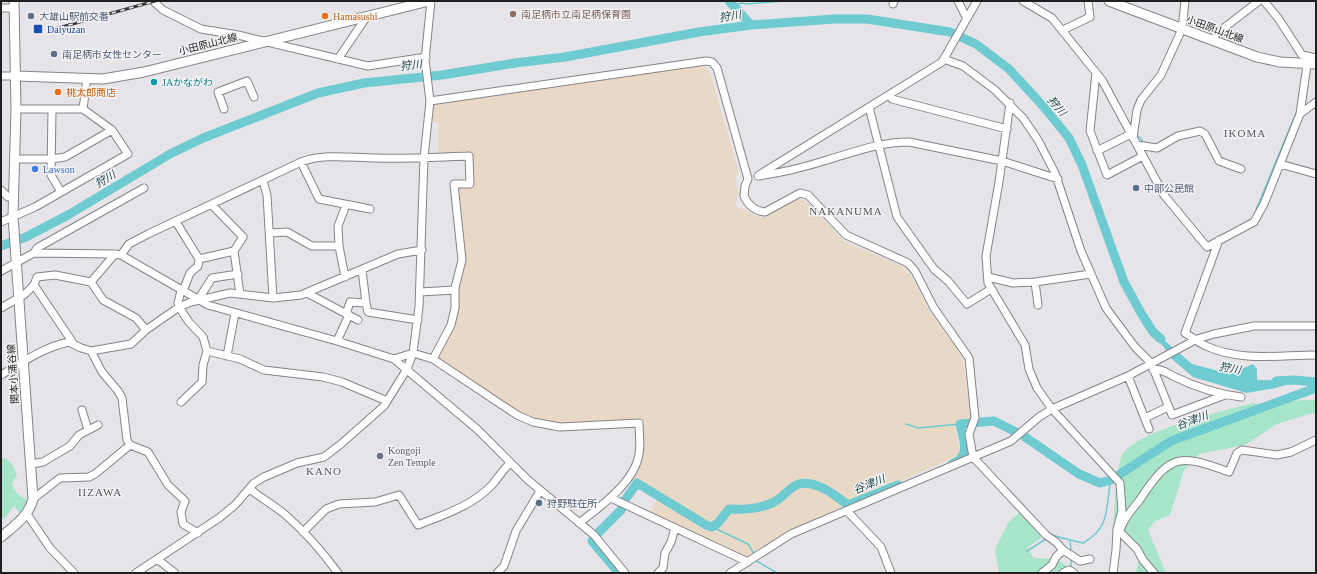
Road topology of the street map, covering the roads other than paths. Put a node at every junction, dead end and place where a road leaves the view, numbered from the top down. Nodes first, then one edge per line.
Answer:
1 (153, 1) edge
2 (430, 1) edge
3 (958, 1) edge
4 (977, 1) edge
5 (1023, 1) edge
6 (1088, 1) edge
7 (1109, 1) edge
8 (1185, 1) edge
9 (1259, 1) edge
10 (1264, 1) edge
11 (14, 5) edge
12 (1, 8) edge
13 (367, 16) junction
14 (966, 17) junction
15 (1182, 29) junction
16 (1063, 30) junction
17 (1216, 34) dead end
18 (264, 41) junction
19 (426, 58) junction
20 (1316, 58) edge
21 (338, 59) junction
22 (944, 59) junction
23 (1312, 64) edge
24 (1096, 73) junction
25 (1, 76) edge
26 (16, 76) junction
27 (87, 78) junction
28 (889, 95) junction
29 (254, 98) dead end
30 (430, 99) junction
31 (1316, 102) edge
32 (1010, 103) junction
33 (869, 107) junction
34 (16, 109) junction
35 (83, 109) junction
36 (224, 109) dead end
37 (52, 110) junction
38 (1300, 114) junction
39 (1006, 129) junction
40 (112, 130) junction
41 (1132, 136) junction
42 (879, 144) junction
43 (1137, 145) junction
44 (1097, 151) junction
45 (1143, 156) junction
46 (424, 158) junction
47 (15, 159) junction
48 (51, 159) junction
49 (1002, 161) junction
50 (301, 162) junction
51 (1280, 164) junction
52 (1241, 170) dead end
53 (1316, 174) edge
54 (758, 176) junction
55 (748, 179) junction
56 (1058, 179) junction
57 (263, 181) junction
58 (144, 188) dead end
59 (1, 190) edge
60 (61, 192) junction
61 (13, 197) junction
62 (212, 205) junction
63 (346, 205) junction
64 (370, 209) dead end
65 (13, 218) junction
66 (1, 222) edge
67 (176, 222) junction
68 (270, 234) junction
69 (1219, 240) junction
70 (338, 246) junction
71 (422, 250) junction
72 (234, 251) junction
73 (34, 253) junction
74 (118, 254) junction
75 (16, 258) junction
76 (199, 259) junction
77 (362, 270) junction
78 (1, 271) edge
79 (238, 274) junction
80 (1091, 274) junction
81 (345, 277) junction
82 (988, 277) junction
83 (91, 282) junction
84 (1035, 282) junction
85 (34, 285) junction
86 (991, 289) junction
87 (455, 290) junction
88 (182, 291) junction
89 (420, 292) junction
90 (307, 293) junction
91 (240, 294) junction
92 (19, 298) junction
93 (273, 298) junction
94 (198, 300) junction
95 (366, 303) junction
96 (1038, 305) dead end
97 (179, 307) junction
98 (1, 308) edge
99 (235, 313) junction
100 (348, 315) junction
101 (358, 320) dead end
102 (418, 320) junction
103 (1316, 326) edge
104 (146, 330) junction
105 (337, 341) junction
106 (1194, 341) junction
107 (73, 343) junction
108 (91, 351) junction
109 (207, 351) junction
110 (413, 353) junction
111 (1316, 355) edge
112 (227, 356) junction
113 (394, 359) junction
114 (433, 359) junction
115 (23, 362) junction
116 (1152, 366) junction
117 (407, 369) junction
118 (1, 375) edge
119 (1128, 376) junction
120 (1225, 395) junction
121 (1241, 397) dead end
122 (388, 401) junction
123 (181, 402) dead end
124 (1168, 407) junction
125 (1052, 409) junction
126 (82, 410) dead end
127 (1145, 418) junction
128 (98, 425) dead end
129 (1149, 429) dead end
130 (88, 430) junction
131 (1316, 440) edge
132 (130, 445) junction
133 (973, 457) junction
134 (510, 463) junction
135 (31, 464) junction
136 (250, 489) junction
137 (540, 490) junction
138 (611, 498) junction
139 (33, 499) junction
140 (847, 511) junction
141 (27, 514) junction
142 (579, 523) junction
143 (675, 528) junction
144 (1118, 531) junction
145 (304, 532) junction
146 (198, 533) junction
147 (1, 537) edge
148 (1063, 550) junction
149 (157, 559) junction
150 (1090, 559) dead end
151 (748, 562) junction
152 (172, 572) edge
153 (737, 572) edge
154 (74, 573) edge
155 (136, 573) edge
156 (338, 573) edge
157 (497, 573) edge
158 (625, 573) edge
159 (658, 573) edge
160 (891, 573) edge
161 (1042, 573) edge
162 (1063, 573) edge
163 (1074, 573) edge
164 (1113, 573) edge
165 (1154, 573) edge

1 - 18 street
2 - 13 main road, 小田原山北線
2 - 19 street
3 - 14 street
4 - 14 street
5 - 16 street
6 - 16 street
7 - 15 main road, 小田原山北線
8 - 15 street
9 - 17 street
10 - 20 street
11 - 12 street
11 - 26 main road
13 - 18 main road, 小田原山北線
13 - 21 street
14 - 22 street
15 - 23 main road, 小田原山北線
15 - 41 street
16 - 24 street
18 - 21 street
18 - 27 main road, 小田原山北線
19 - 21 street
19 - 30 street
22 - 28 street
22 - 32 street
23 - 38 street
24 - 41 street
24 - 44 street
25 - 26 street
26 - 27 main road, 小田原山北線
26 - 34 main road, 関本小涌谷線
27 - 35 street
28 - 33 street
28 - 39 street
29 - 36 street
30 - 46 street
30 - 55 street
31 - 38 street
32 - 39 street
32 - 56 street
33 - 42 street
33 - 54 street
34 - 37 street
34 - 47 main road, 関本小涌谷線
35 - 37 street
35 - 40 street
37 - 48 street
38 - 51 street
39 - 49 street
40 - 48 street
40 - 60 street
41 - 43 street
41 - 44 street
42 - 49 street
42 - 54 street
42 - 86 street
43 - 45 street
43 - 52 street
44 - 45 street
45 - 69 street
46 - 50 street
46 - 71 street
46 - 87 street
47 - 48 street
47 - 61 main road, 関本小涌谷線
48 - 60 street
49 - 56 street
49 - 82 street
50 - 57 street
50 - 63 street
51 - 53 street
51 - 69 street
54 - 55 street
55 - 133 street
56 - 80 street
57 - 62 street
57 - 68 street
58 - 73 street
59 - 61 street
60 - 65 street
61 - 65 main road, 関本小涌谷線
62 - 67 street
62 - 72 street
63 - 64 street
63 - 70 street
65 - 66 street
65 - 75 main road, 関本小涌谷線
67 - 74 street
67 - 76 street
68 - 70 street
68 - 93 street
69 - 106 street
70 - 81 street
71 - 77 street
71 - 89 street
72 - 76 street
72 - 79 street
73 - 74 street
73 - 75 street
74 - 83 street
74 - 88 street
75 - 78 street
75 - 92 main road, 関本小涌谷線
76 - 88 street
77 - 81 street
77 - 95 street
79 - 91 street
79 - 94 street
80 - 84 street
80 - 116 street
81 - 90 street
82 - 84 street
82 - 86 street
83 - 85 street
83 - 104 street
84 - 96 street
85 - 92 street
85 - 107 street
86 - 125 street
87 - 89 street
87 - 114 street
88 - 94 street
88 - 97 street
89 - 102 street
90 - 93 street
90 - 100 street
91 - 93 street
91 - 94 street
92 - 98 street
92 - 115 main road, 関本小涌谷線
94 - 97 street
94 - 99 street
95 - 100 street
95 - 102 street
97 - 104 street
97 - 109 street
99 - 105 street
99 - 112 street
100 - 101 street
100 - 105 street
102 - 110 street
103 - 106 street
104 - 108 street
105 - 113 street
106 - 111 street
106 - 116 street
107 - 108 street
107 - 115 street
108 - 132 street
109 - 112 street
109 - 123 street
110 - 113 street
110 - 114 street
110 - 117 street
112 - 122 street
113 - 117 street
114 - 138 street
115 - 118 street
115 - 135 main road, 関本小涌谷線
116 - 119 street
116 - 120 street
116 - 124 street
117 - 122 street
117 - 134 street
119 - 125 street
119 - 127 street
120 - 121 street
120 - 124 street
122 - 136 street
124 - 127 street
125 - 133 street
125 - 144 street
126 - 130 street
127 - 129 street
128 - 130 street
130 - 135 street
131 - 144 street
132 - 139 street
132 - 146 street
133 - 140 street
133 - 148 street
134 - 137 street
134 - 145 street
135 - 139 main road, 関本小涌谷線
136 - 145 street
136 - 146 street
137 - 142 street
137 - 157 street
138 - 142 street
138 - 143 street
139 - 141 main road, 関本小涌谷線
140 - 151 street
140 - 160 street
141 - 147 main road, 関本小涌谷線
141 - 154 street
142 - 158 street
143 - 151 street
143 - 159 street
144 - 164 street
144 - 165 street
145 - 156 street
146 - 149 street
148 - 150 street
148 - 161 street
149 - 152 street
149 - 155 street
151 - 153 street
162 - 163 street

